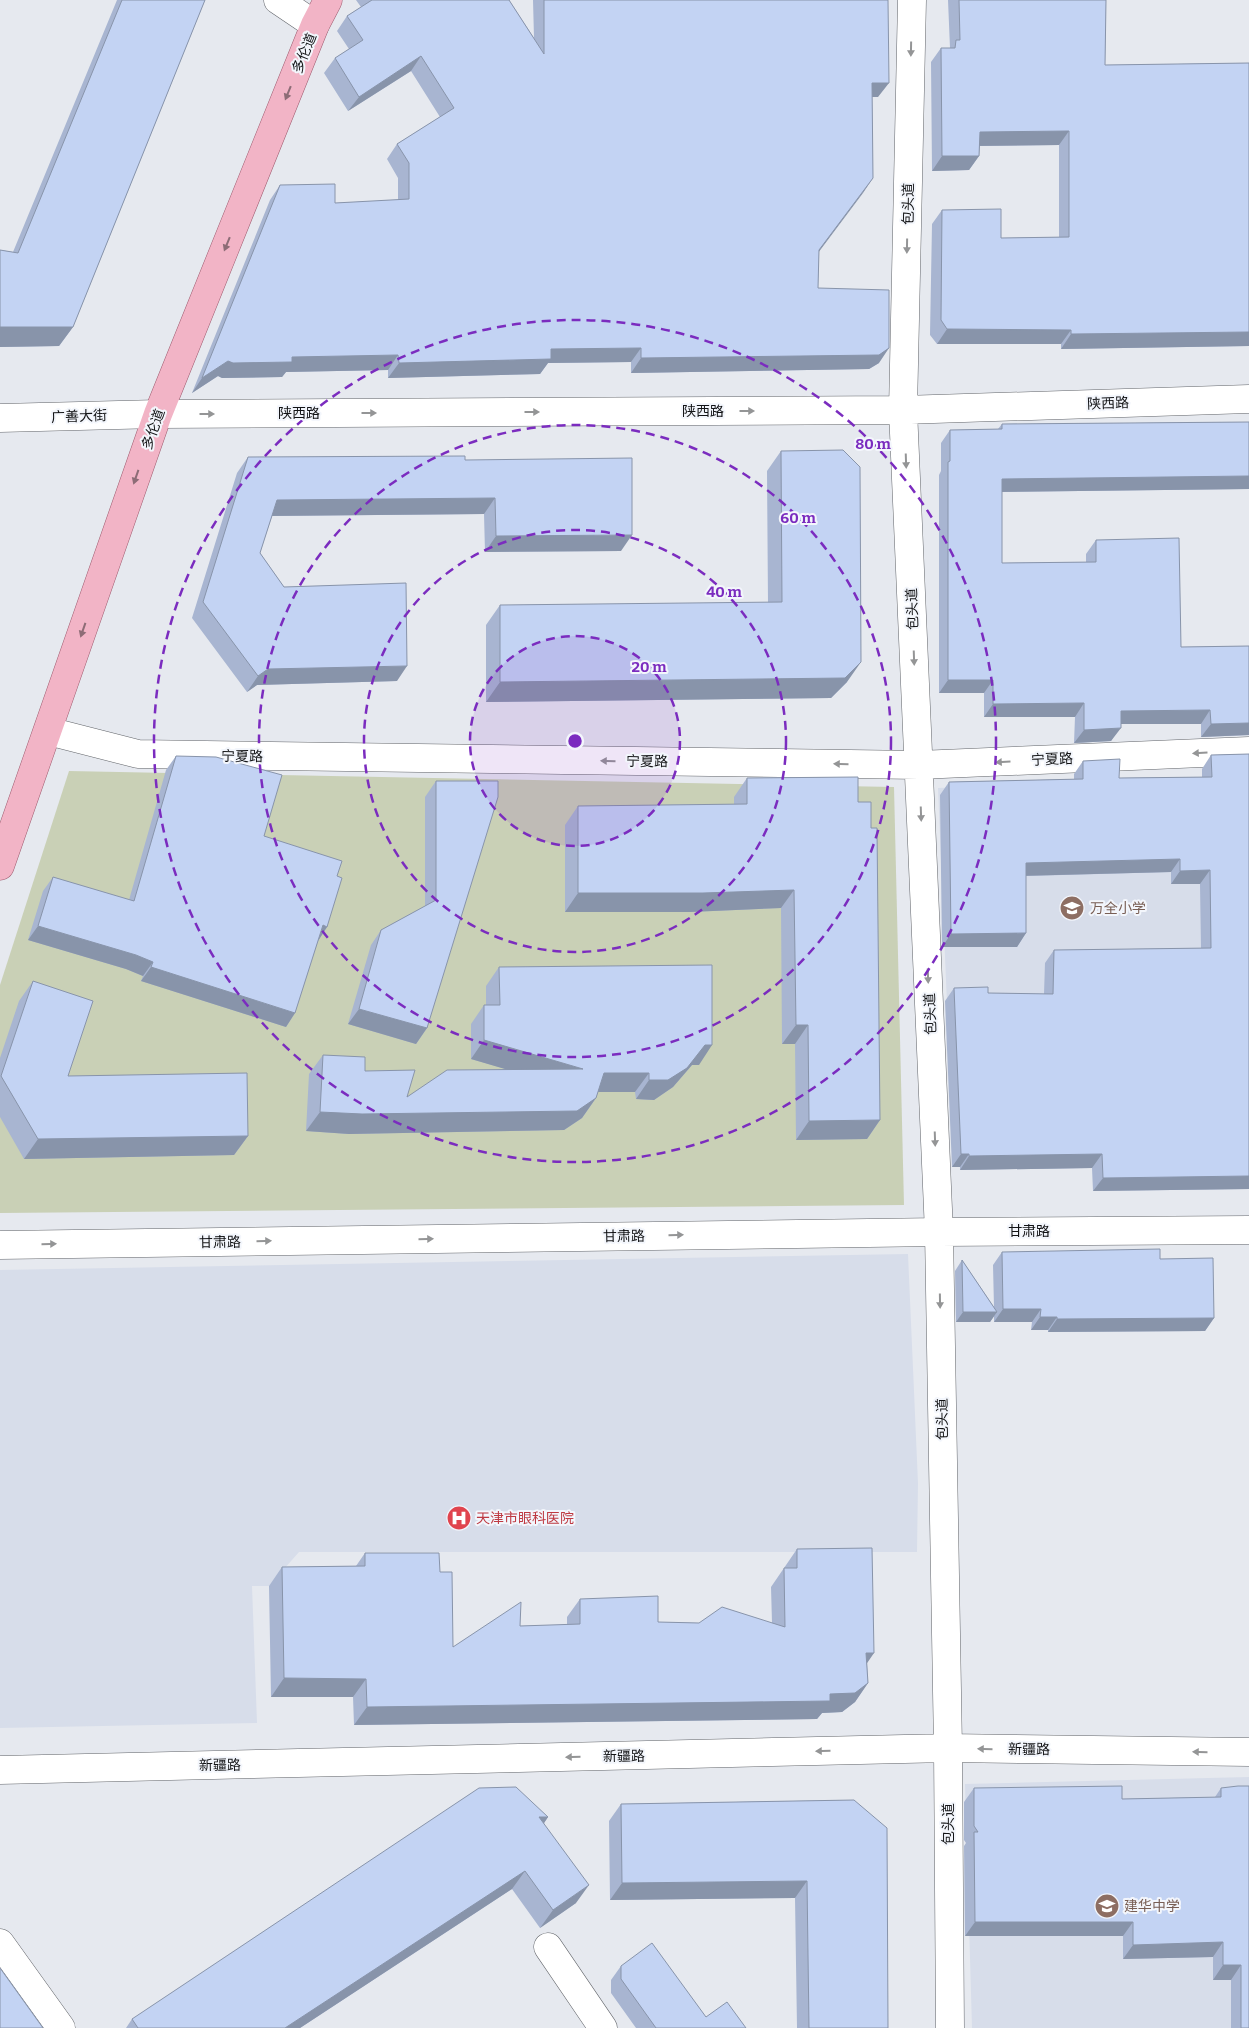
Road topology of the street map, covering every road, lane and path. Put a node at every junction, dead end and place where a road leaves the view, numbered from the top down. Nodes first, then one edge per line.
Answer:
1 (278, 0) edge
2 (328, 0) edge
3 (912, 0) edge
4 (315, 25) junction
5 (1249, 398) edge
6 (904, 410) junction
7 (158, 414) junction
8 (0, 418) edge
9 (48, 731) junction
10 (1249, 751) edge
11 (919, 765) junction
12 (0, 866) edge
13 (1249, 1230) edge
14 (939, 1232) junction
15 (0, 1245) edge
16 (948, 1748) junction
17 (1249, 1752) edge
18 (0, 1770) edge
19 (0, 1943) edge
20 (548, 1947) dead end
21 (61, 2028) edge
22 (603, 2028) edge
23 (950, 2028) edge

1 - 4 street
2 - 4 main road, 多伦道
3 -> 6 street, 包头道
4 -> 7 main road, 多伦道
5 - 6 street, 陕西路
7 -> 6 street, 陕西路
6 -> 11 street, 包头道
7 - 8 street, 广善大街
7 -> 9 main road, 多伦道
11 -> 9 street, 宁夏路
9 - 12 main road, 多伦道
10 -> 11 street, 宁夏路
11 -> 14 street, 包头道
13 - 14 street, 甘肃路
15 -> 14 street, 甘肃路
14 -> 16 street, 包头道
17 -> 16 street, 新疆路
16 -> 18 street, 新疆路
16 - 23 street, 包头道
19 - 21 street
20 - 22 street

